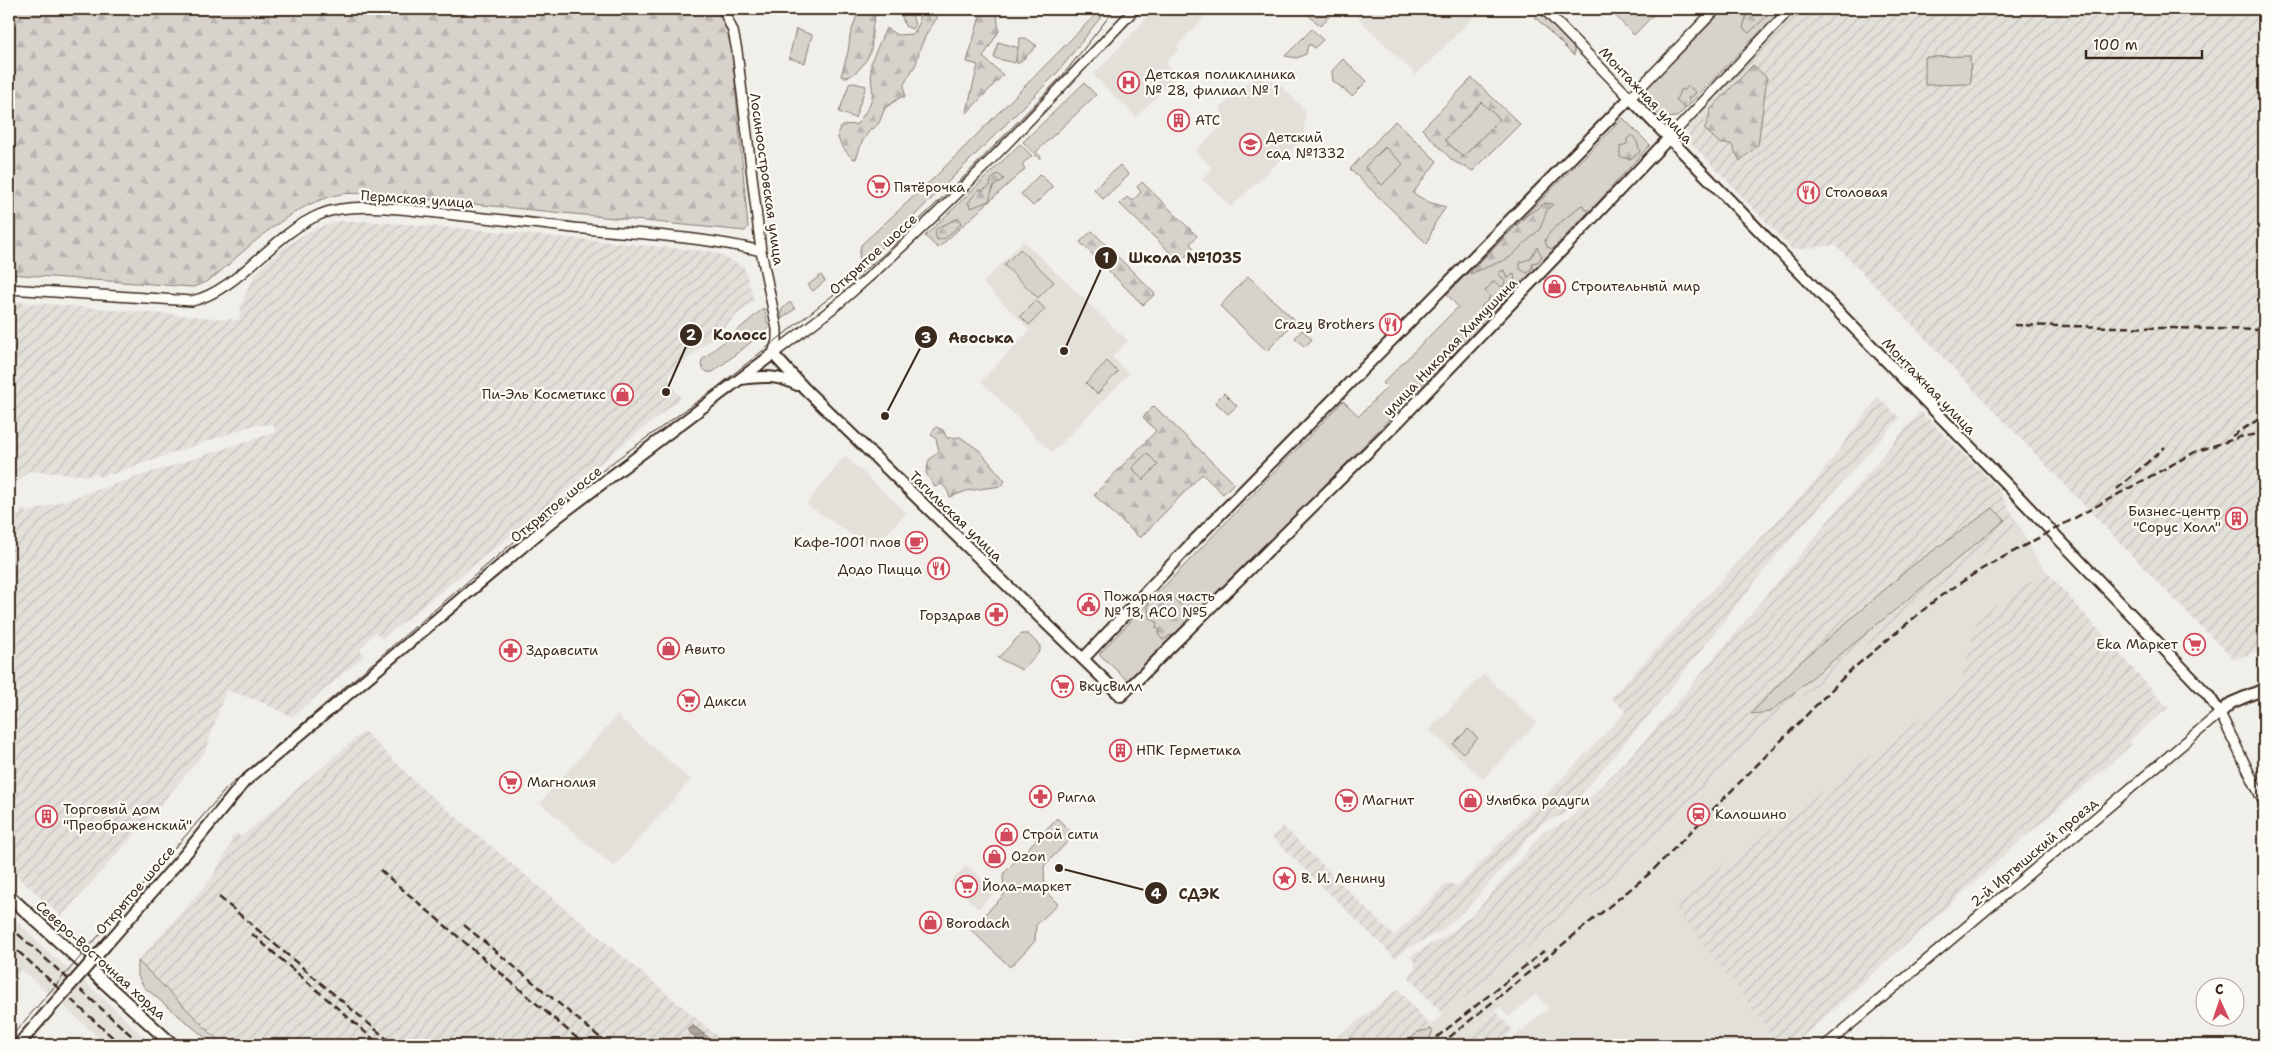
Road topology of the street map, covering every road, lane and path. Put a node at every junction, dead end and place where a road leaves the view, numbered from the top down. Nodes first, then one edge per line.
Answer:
1 (723, 9) edge
2 (1134, 9) edge
3 (1544, 9) edge
4 (1716, 9) edge
5 (1790, 9) edge
6 (1630, 98) junction
7 (1669, 138) junction
8 (761, 251) junction
9 (9, 288) edge
10 (773, 354) junction
11 (741, 379) junction
12 (805, 390) junction
13 (1083, 660) junction
14 (2264, 689) edge
15 (1121, 696) joint
16 (2220, 713) junction
17 (2264, 803) edge
18 (9, 896) edge
19 (18, 1045) edge
20 (173, 1045) edge
21 (1826, 1045) edge

1 - 8 street, Лосиноостровская улица
2 - 10 street, Открытое шоссе
3 - 6 street, Монтажная улица
4 - 6 street
5 - 7 street, улица Николая Химушина
6 - 7 main road, Монтажная улица
6 - 13 main road
7 - 15 main road, улица Николая Химушина
7 - 16 main road, Монтажная улица
8 - 9 street, Пермская улица
8 - 10 street, Лосиноостровская улица
10 - 11 main road, Открытое шоссе
10 - 12 main road, Тагильская улица
11 - 12 main road
11 - 19 main road, Открытое шоссе, bridge
12 - 13 main road, Тагильская улица
13 - 15 main road, Тагильская улица
14 - 16 main road, 2-й Иртышский проезд
16 - 17 street, Монтажная улица
16 - 21 street, 2-й Иртышский проезд
18 - 20 main road, Северо-Восточная хорда

